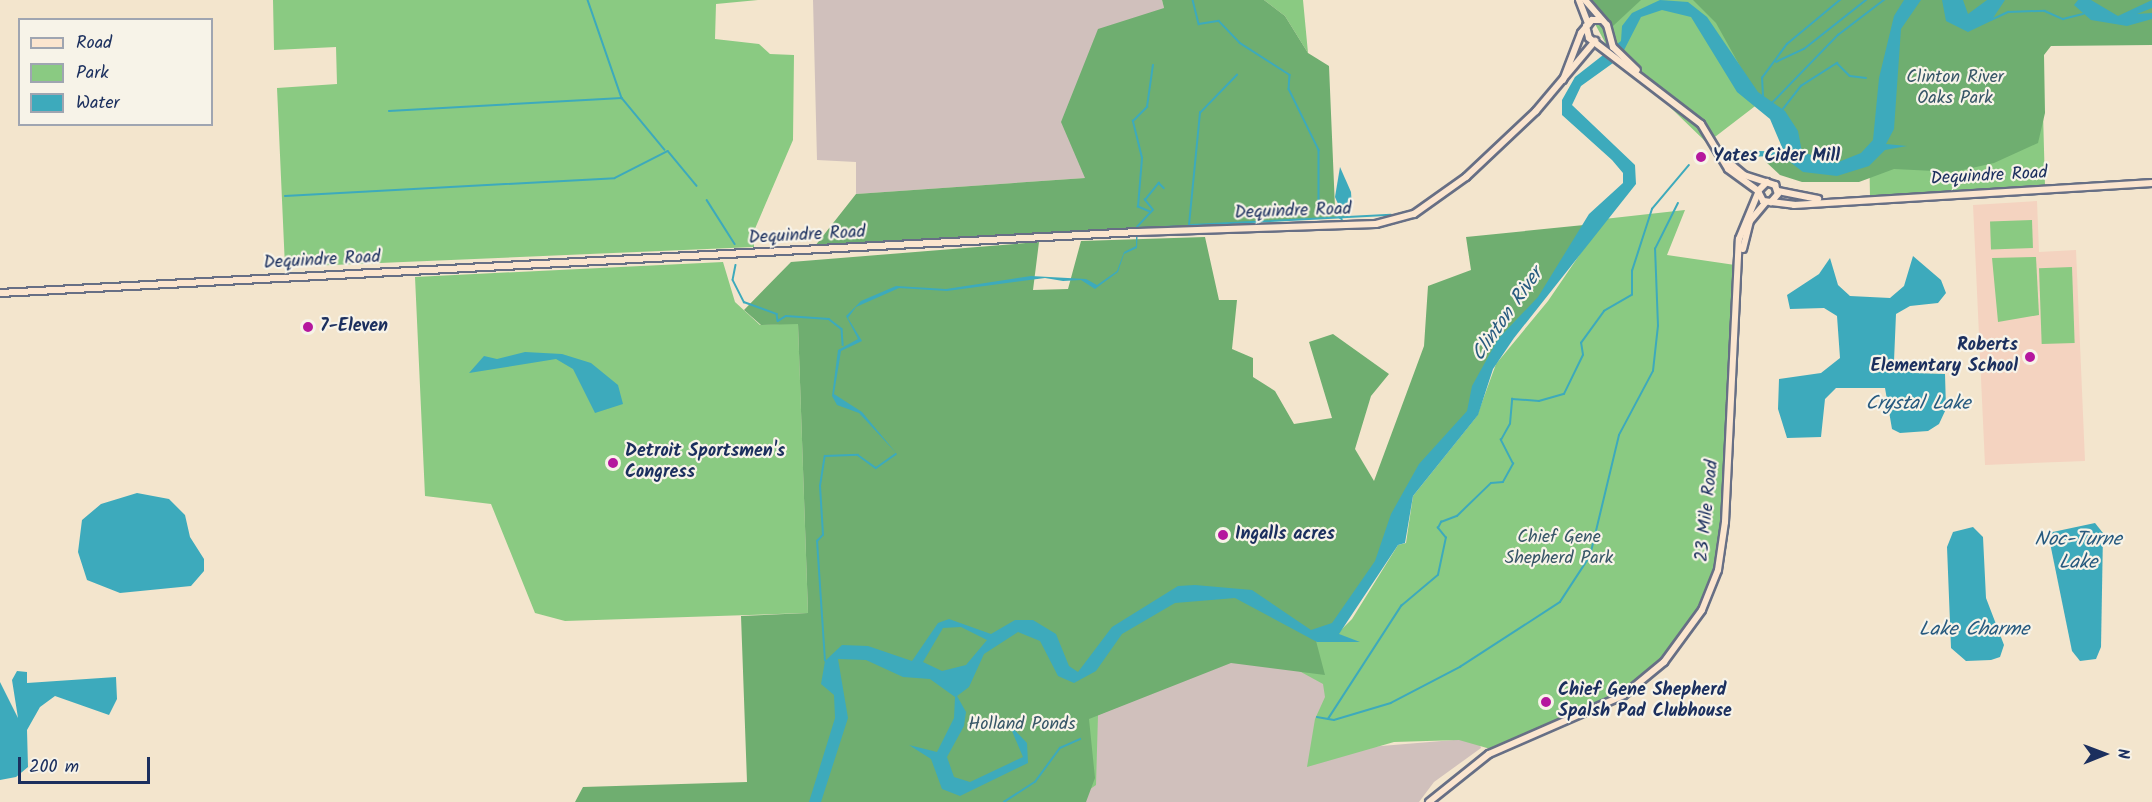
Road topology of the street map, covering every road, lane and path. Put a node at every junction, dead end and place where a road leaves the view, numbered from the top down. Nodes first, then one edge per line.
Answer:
1 (1579, 0) edge
2 (1585, 0) edge
3 (1602, 20) junction
4 (1587, 25) junction
5 (1608, 32) junction
6 (1596, 41) junction
7 (1608, 47) junction
8 (1563, 80) junction
9 (1725, 159) junction
10 (1767, 182) junction
11 (2152, 183) edge
12 (1778, 191) junction
13 (1758, 192) junction
14 (1827, 201) junction
15 (1768, 202) junction
16 (1740, 252) junction
17 (0, 293) edge
18 (1429, 802) edge

1 - 4 main road
2 - 3 main road
3 - 4 main road
3 - 5 main road
4 - 6 main road
4 - 8 main road, Dequindre Road
5 - 6 main road, Dequindre Road
5 - 7 main road
6 - 7 main road
6 - 8 main road, Dequindre Road
7 - 9 main road
8 - 17 main road, Dequindre Road
9 - 10 main road
9 - 13 main road
10 - 12 main road
10 - 13 main road, 23 Mile Road
11 - 14 main road, Dequindre Road
12 - 14 main road, Dequindre Road
12 - 15 main road, 23 Mile Road
13 - 15 main road
13 - 16 main road, 23 Mile Road
14 - 15 main road, Dequindre Road
15 - 16 main road, 23 Mile Road
16 - 18 main road, 23 Mile Road

